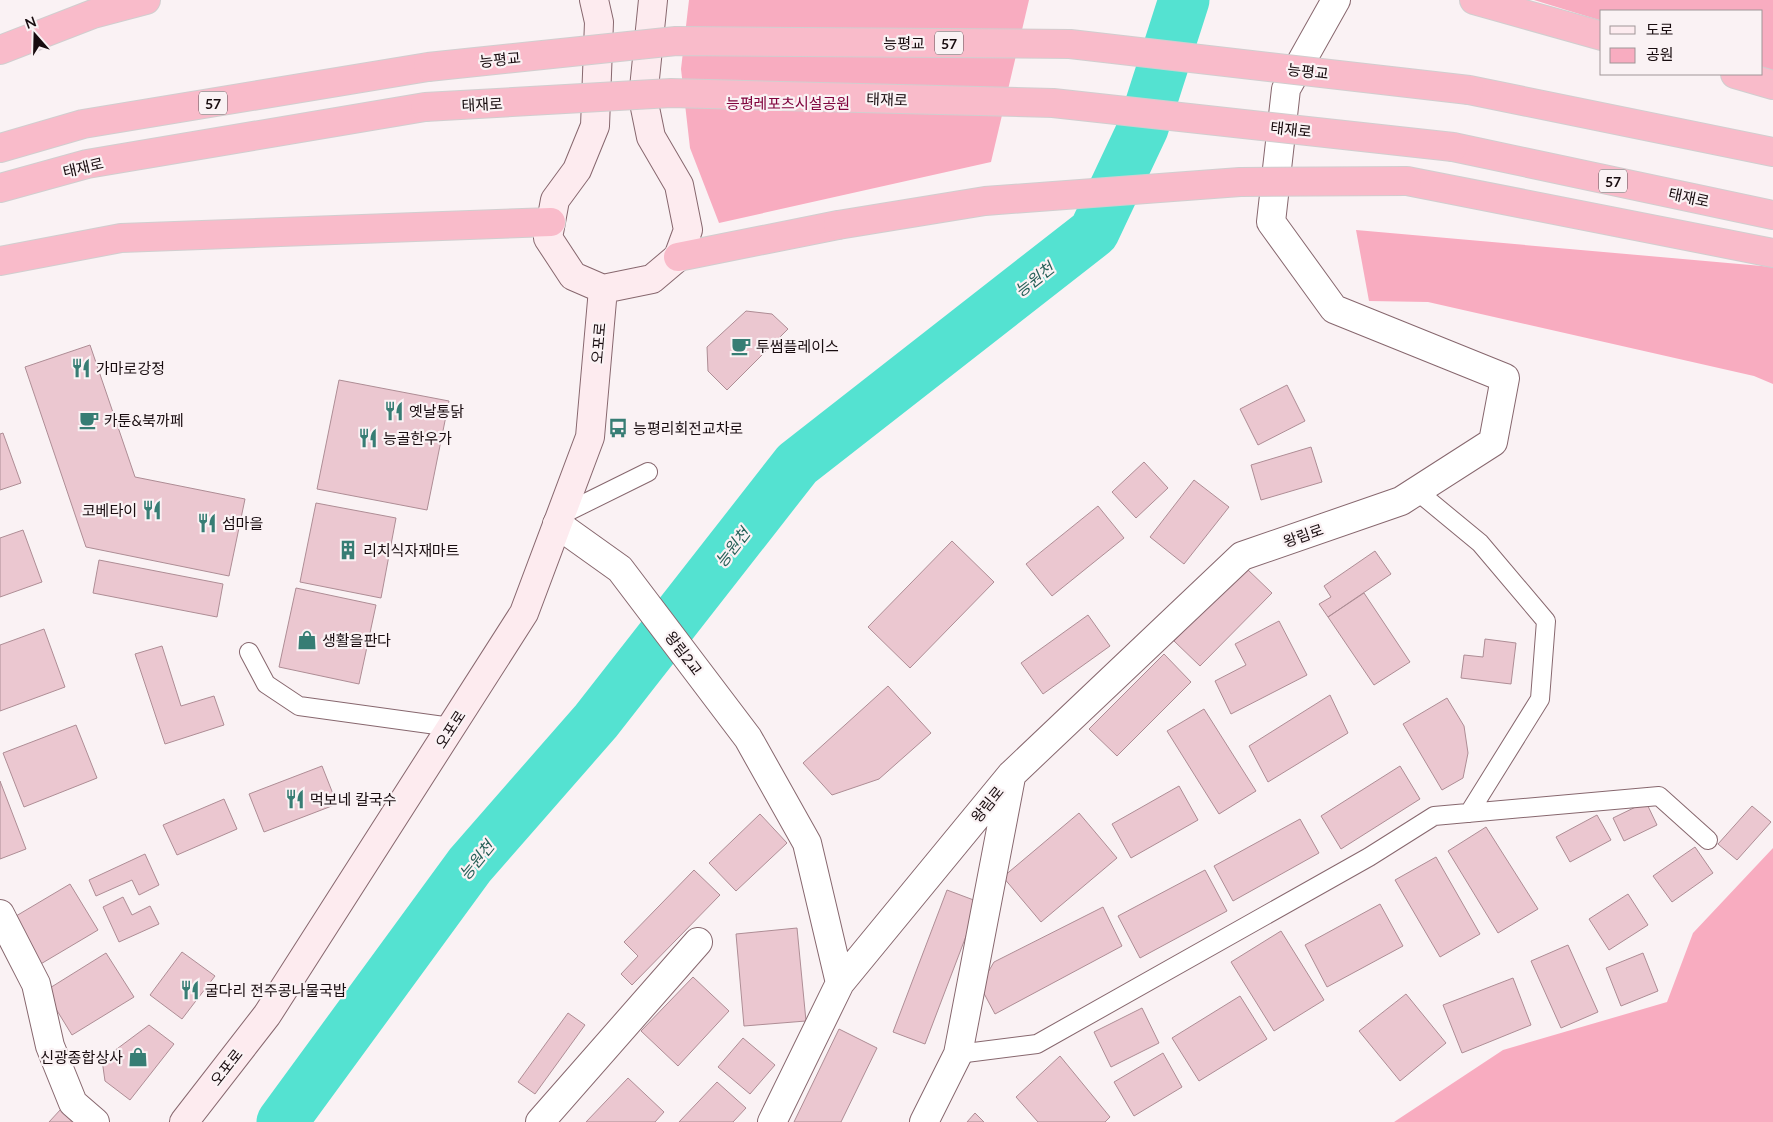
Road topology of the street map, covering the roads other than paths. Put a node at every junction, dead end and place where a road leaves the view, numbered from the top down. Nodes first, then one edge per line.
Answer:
1 (146, 0) edge
2 (594, 0) edge
3 (653, 0) edge
4 (1336, 0) edge
5 (1474, 0) edge
6 (1600, 35) edge
7 (0, 50) edge
8 (1738, 75) edge
9 (1773, 85) edge
10 (0, 148) edge
11 (1773, 152) edge
12 (0, 188) edge
13 (1773, 215) edge
14 (551, 222) junction
15 (1773, 253) edge
16 (678, 257) junction
17 (0, 261) edge
18 (604, 289) junction
19 (648, 472) dead end
20 (1418, 491) junction
21 (559, 520) junction
22 (249, 652) dead end
23 (451, 727) junction
24 (1011, 775) junction
25 (1469, 813) junction
26 (1708, 840) dead end
27 (0, 914) edge
28 (698, 942) dead end
29 (840, 983) junction
30 (958, 1054) junction
31 (95, 1122) edge
32 (184, 1122) edge
33 (540, 1122) edge
34 (772, 1122) edge
35 (924, 1122) edge

1 - 7 highway
2 - 14 main road
3 - 16 main road
4 - 20 street, 왕림로
5 - 6 highway
8 - 9 highway
10 - 11 highway, 능평교 / 57, bridge
12 - 13 highway, 태재로 / 57, bridge
14 - 17 highway
14 - 18 main road
15 - 16 highway, bridge
16 - 18 main road
18 - 21 main road, 오포로
19 - 21 lane
20 - 24 street, 왕림로
20 - 25 lane
21 - 23 main road, 오포로
21 - 29 street, 왕림2교
22 - 23 lane
23 - 32 main road, 오포로
24 - 29 street, 왕림로
24 - 30 street
25 - 26 lane
25 - 30 lane
27 - 31 street
28 - 33 street
29 - 34 street, 왕림로
30 - 35 street

